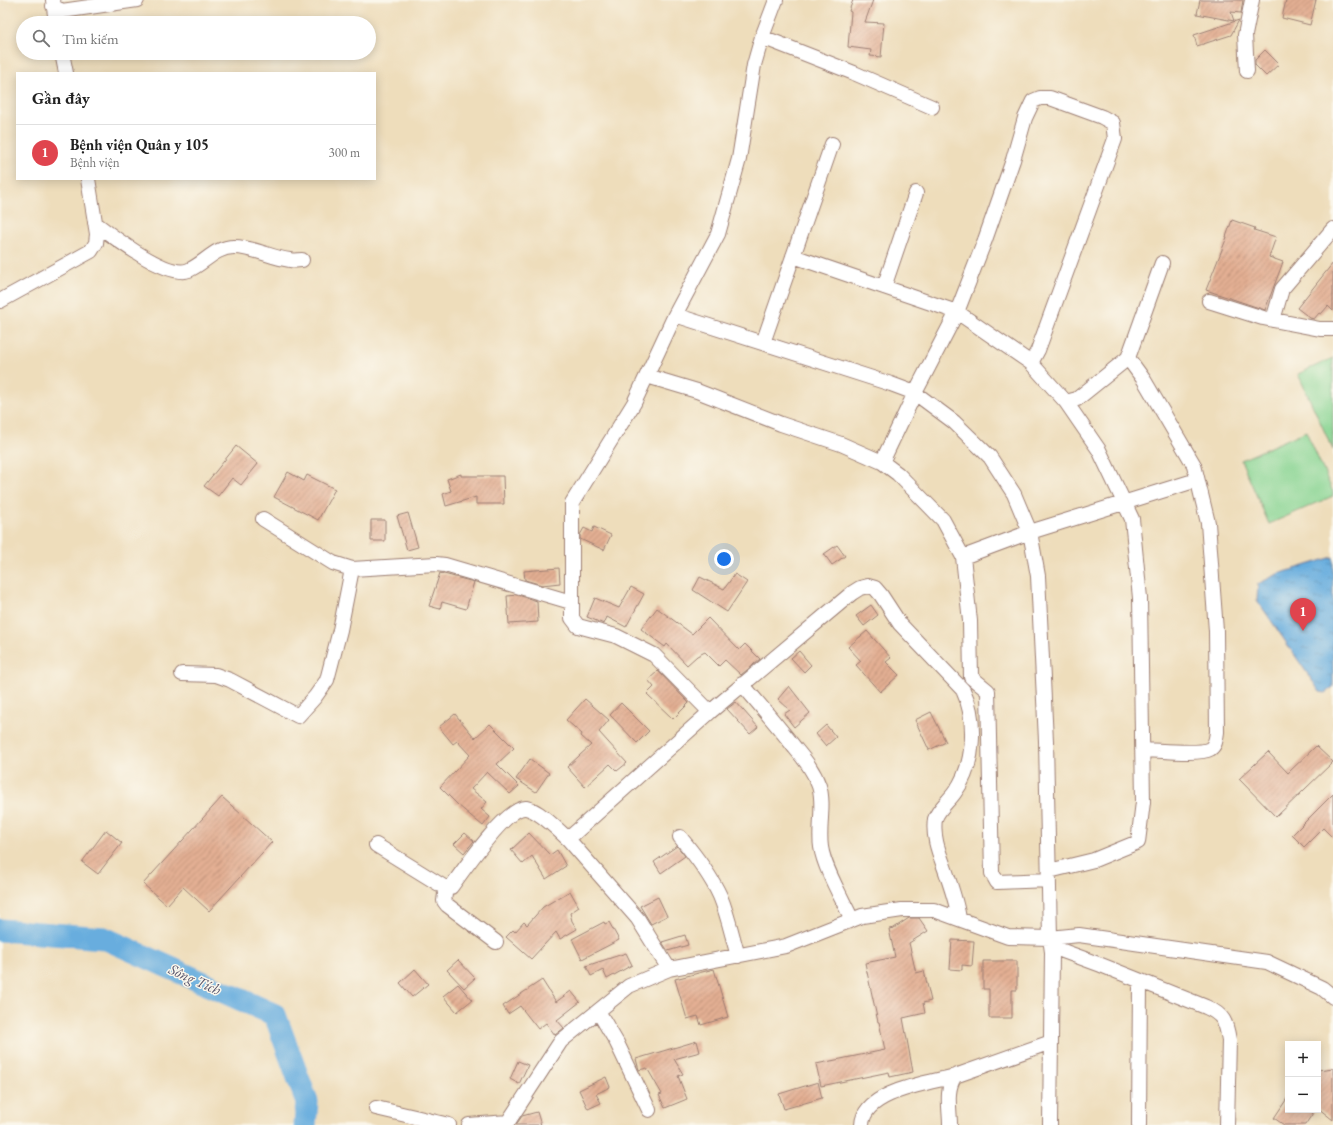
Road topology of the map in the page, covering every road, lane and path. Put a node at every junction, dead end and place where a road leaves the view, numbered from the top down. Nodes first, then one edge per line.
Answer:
1 (137, 0) edge
2 (776, 0) edge
3 (1252, 0) edge
4 (53, 3) edge
5 (55, 16) edge
6 (762, 37) junction
7 (63, 60) edge
8 (1247, 71) dead end
9 (66, 72) edge
10 (932, 107) dead end
11 (832, 144) dead end
12 (88, 180) edge
13 (916, 193) dead end
14 (95, 223) junction
15 (1333, 229) edge
16 (793, 256) junction
17 (302, 260) dead end
18 (1162, 263) dead end
19 (884, 287) junction
20 (0, 301) edge
21 (1209, 301) dead end
22 (957, 312) junction
23 (675, 315) junction
24 (1273, 320) junction
25 (1333, 329) edge
26 (763, 343) junction
27 (1128, 358) junction
28 (1032, 363) junction
29 (647, 376) junction
30 (915, 393) junction
31 (1066, 402) junction
32 (882, 462) junction
33 (1197, 480) junction
34 (1124, 503) junction
35 (263, 520) dead end
36 (1030, 532) junction
37 (963, 557) junction
38 (352, 569) junction
39 (571, 602) junction
40 (182, 674) dead end
41 (742, 684) junction
42 (710, 712) junction
43 (1142, 750) junction
44 (680, 837) dead end
45 (568, 839) junction
46 (376, 845) dead end
47 (1049, 876) junction
48 (444, 886) junction
49 (959, 919) junction
50 (852, 920) junction
51 (496, 942) dead end
52 (1051, 942) junction
53 (738, 956) junction
54 (670, 969) junction
55 (1140, 981) junction
56 (1333, 997) edge
57 (598, 1011) junction
58 (1051, 1042) junction
59 (955, 1076) junction
60 (376, 1108) dead end
61 (649, 1110) dead end
62 (508, 1123) edge
63 (448, 1125) edge
64 (469, 1125) edge
65 (862, 1125) edge
66 (950, 1125) edge
67 (1050, 1125) edge
68 (1139, 1125) edge
69 (1227, 1125) edge

1 - 4 street
2 - 6 street
3 - 8 street
4 - 5 street
6 - 10 street
6 - 23 street
7 - 9 street
11 - 16 street
12 - 14 street
13 - 19 street
14 - 17 street
14 - 20 street
15 - 24 street
16 - 19 street
16 - 26 street
18 - 27 street
19 - 22 street
21 - 24 street
22 - 28 street
22 - 28 street
22 - 30 street
23 - 26 street
23 - 29 street
24 - 25 street
26 - 30 street
27 - 31 street
27 - 33 street
28 - 31 street
29 - 32 street
29 - 39 street
30 - 32 street
30 - 36 street
31 - 34 street
32 - 37 street
33 - 34 street
33 - 43 street
34 - 36 street
34 - 43 street
35 - 38 street
36 - 37 street
36 - 47 street
37 - 47 street
38 - 39 street
38 - 40 street
39 - 42 street
41 - 42 street
41 - 49 street
41 - 50 street
42 - 45 street
43 - 47 street
44 - 53 street
45 - 48 street
45 - 54 street
46 - 48 street
47 - 52 street
48 - 51 street
49 - 50 street
49 - 52 street
50 - 53 street
52 - 55 street
52 - 56 street
52 - 58 street
53 - 54 street
54 - 57 street
55 - 68 street
55 - 69 street
57 - 61 street
57 - 62 street
58 - 59 street
58 - 67 street
59 - 65 street
59 - 66 street
60 - 63 street
62 - 64 street

